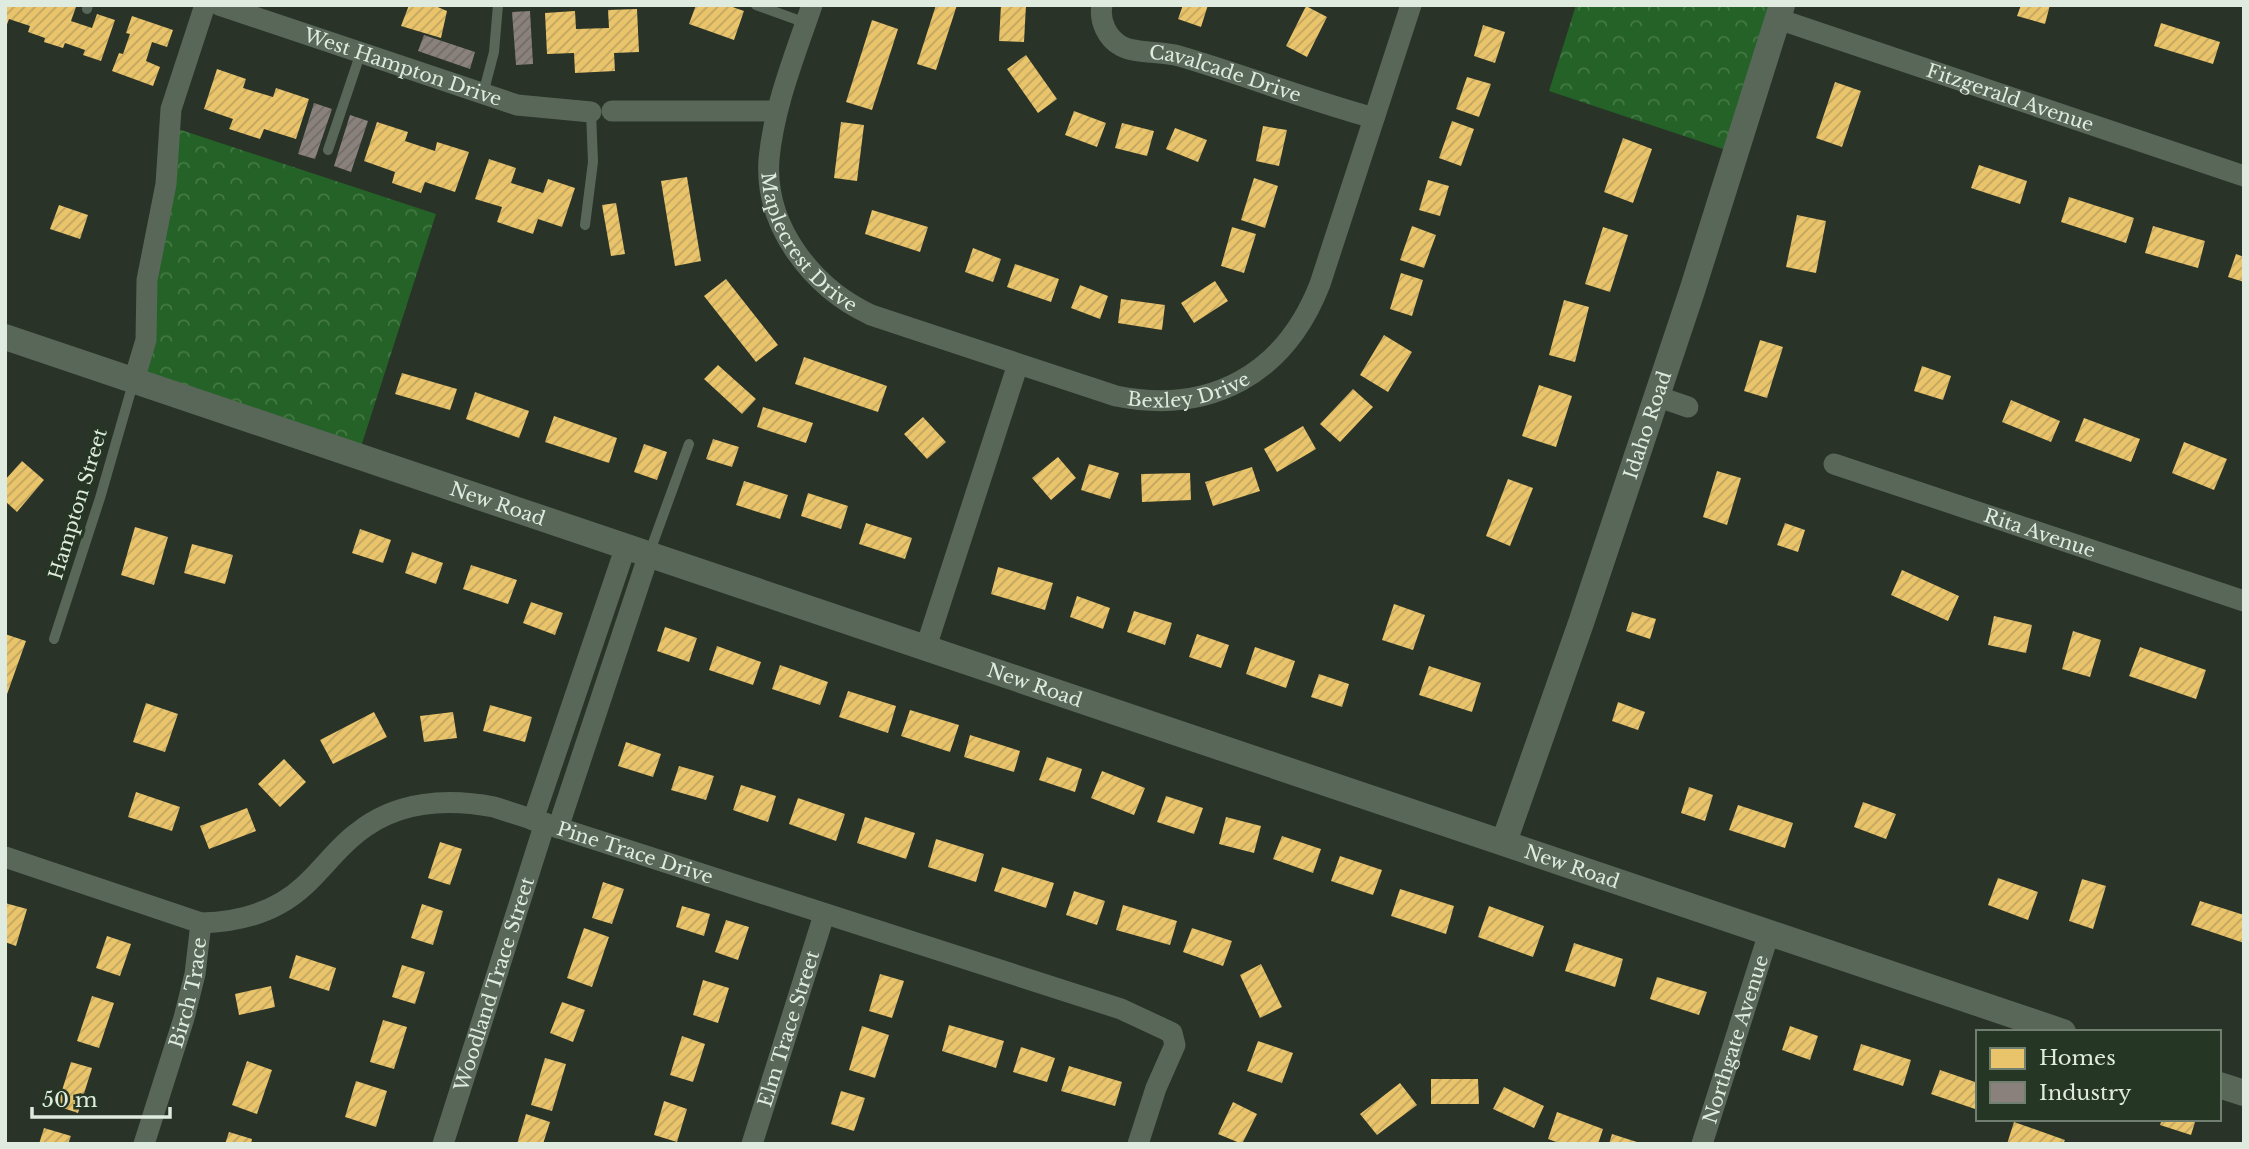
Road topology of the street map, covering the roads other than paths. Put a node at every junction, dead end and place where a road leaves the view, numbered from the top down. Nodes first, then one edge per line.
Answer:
1 (205, 5) edge
2 (219, 5) edge
3 (498, 5) edge
4 (756, 5) edge
5 (1102, 5) edge
6 (1411, 5) edge
7 (1780, 12) edge
8 (809, 14) edge
9 (361, 52) junction
10 (483, 94) junction
11 (777, 111) junction
12 (601, 112) junction
13 (1374, 118) junction
14 (328, 150) dead end
15 (2244, 176) edge
16 (584, 225) dead end
17 (5, 337) edge
18 (1018, 364) junction
19 (134, 380) junction
20 (1656, 396) junction
21 (1688, 407) dead end
22 (689, 444) dead end
23 (1834, 464) dead end
24 (638, 550) junction
25 (2244, 601) edge
26 (54, 639) dead end
27 (926, 647) junction
28 (545, 823) junction
29 (1504, 842) junction
30 (5, 857) edge
31 (824, 915) junction
32 (201, 923) junction
33 (1769, 933) junction
34 (2057, 1030) edge
35 (2221, 1085) edge
36 (2244, 1093) edge
37 (144, 1144) edge
38 (443, 1144) edge
39 (752, 1144) edge
40 (1139, 1144) edge
41 (1702, 1144) edge

1 - 19 street
2 - 9 street, West Hampton Drive
3 - 10 lane
4 - 8 lane
5 - 13 street, Cavalcade Drive
6 - 13 street, Bexley Drive
7 - 15 street, Fitzgerald Avenue
7 - 20 street, Idaho Road
8 - 11 street, Maplecrest Drive
9 - 10 street, West Hampton Drive
9 - 14 lane
10 - 12 street, West Hampton Drive
11 - 12 street, West Hampton Drive
11 - 18 street, Maplecrest Drive
12 - 16 lane
13 - 18 street, Bexley Drive
17 - 19 street, New Road
18 - 27 street
19 - 24 street, New Road
19 - 26 lane, Hampton Street
20 - 21 street
20 - 29 street, Idaho Road
22 - 24 lane
23 - 25 street, Rita Avenue
24 - 27 street, New Road
24 - 28 street, Woodland Trace Street
27 - 29 street, New Road
28 - 31 street, Pine Trace Drive
28 - 32 street, Pine Trace Drive
28 - 38 street, Woodland Trace Street
29 - 33 street, New Road
30 - 32 street, Pine Trace Drive
31 - 39 street, Elm Trace Street
31 - 40 street, Pine Trace Drive
32 - 37 street, Birch Trace
33 - 34 street, New Road
33 - 41 street, Northgate Avenue
35 - 36 street

